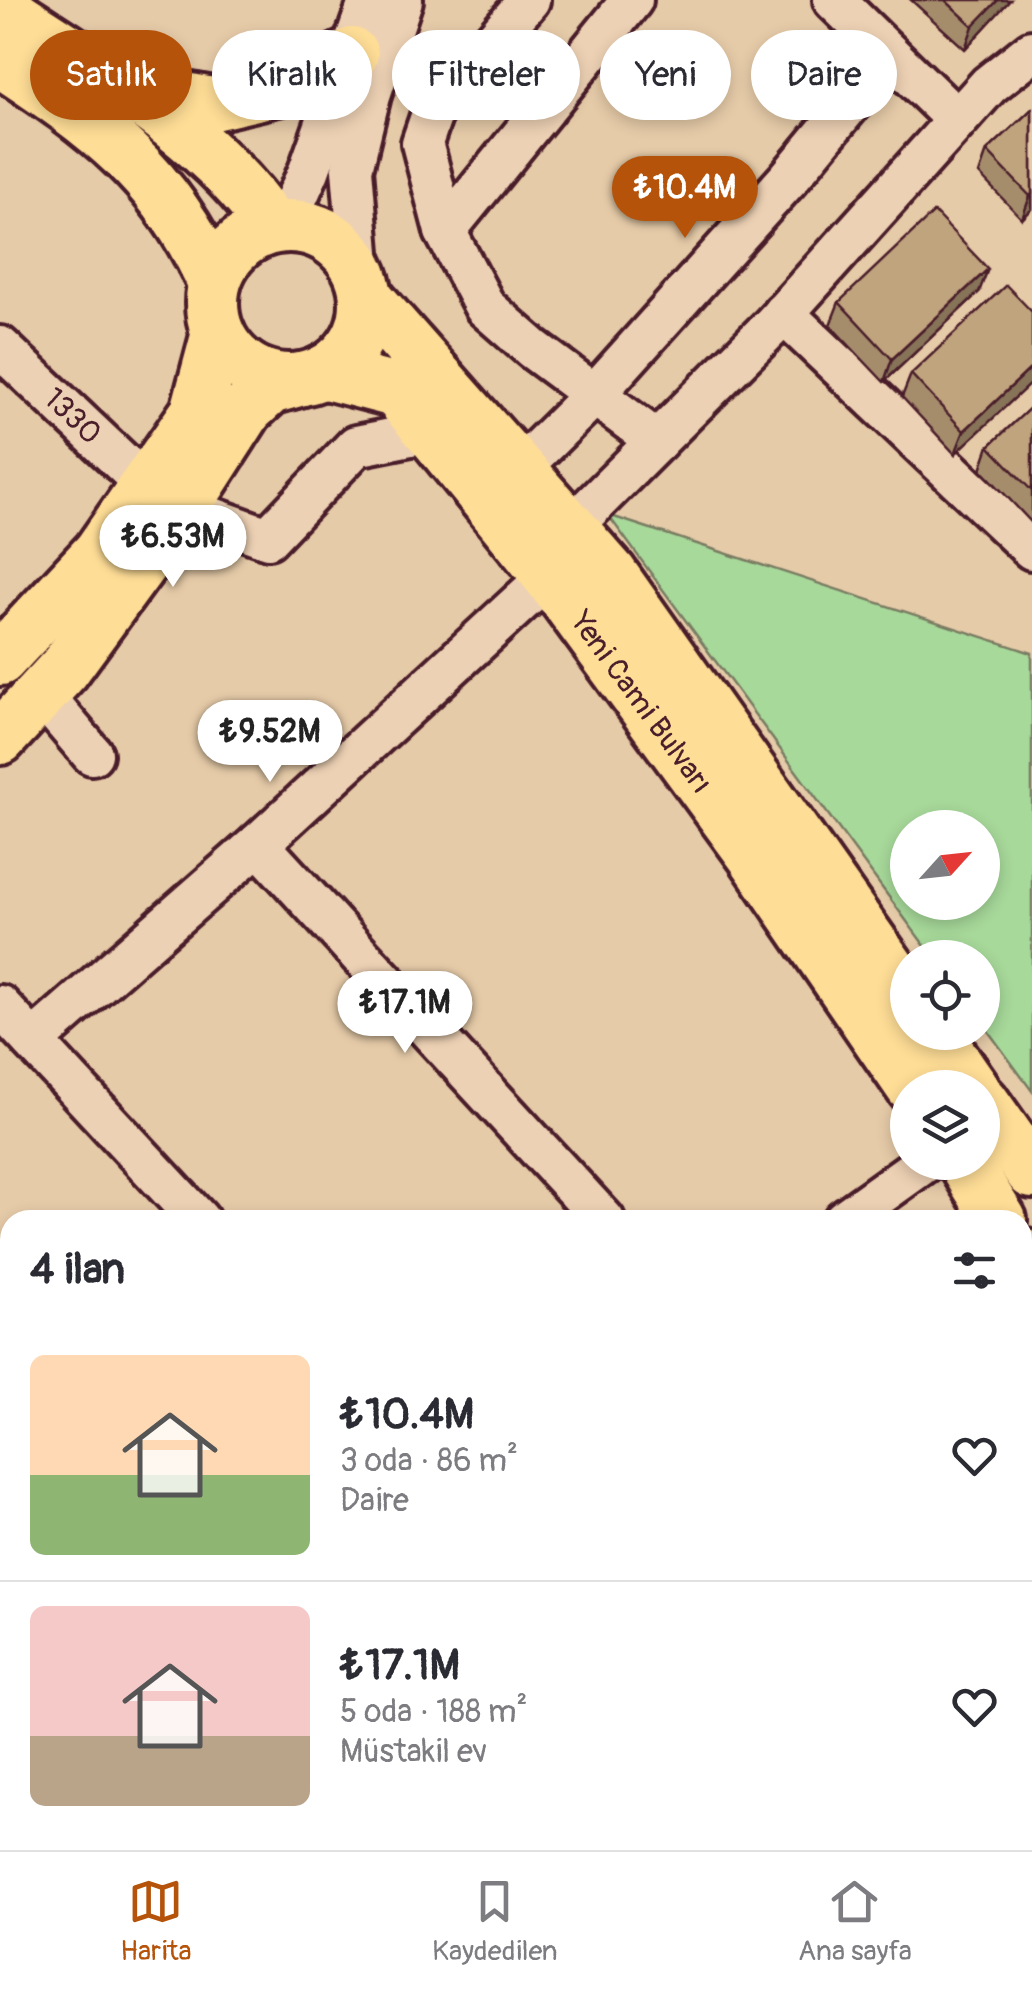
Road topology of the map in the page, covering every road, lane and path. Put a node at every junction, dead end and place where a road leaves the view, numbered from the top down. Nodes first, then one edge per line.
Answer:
1 (370, 0) edge
2 (402, 0) edge
3 (529, 0) edge
4 (632, 0) edge
5 (834, 0) edge
6 (0, 6) edge
7 (36, 30) edge
8 (360, 30) edge
9 (865, 30) edge
10 (1032, 50) edge
11 (0, 60) edge
12 (897, 62) edge
13 (161, 120) edge
14 (324, 120) edge
15 (837, 120) edge
16 (957, 120) junction
17 (278, 227) junction
18 (445, 230) junction
19 (364, 287) junction
20 (216, 308) junction
21 (783, 313) junction
22 (0, 348) edge
23 (313, 375) junction
24 (594, 394) junction
25 (434, 435) junction
26 (657, 441) junction
27 (519, 469) junction
28 (164, 496) junction
29 (570, 528) junction
30 (1032, 549) edge
31 (549, 576) junction
32 (0, 659) edge
33 (41, 694) junction
34 (0, 738) edge
35 (92, 754) dead end
36 (258, 844) junction
37 (890, 969) edge
38 (0, 1006) edge
39 (33, 1041) junction
40 (901, 1070) edge
41 (1000, 1127) edge
42 (1032, 1172) edge
43 (900, 1180) edge
44 (975, 1180) edge
45 (190, 1210) edge
46 (595, 1210) edge
47 (858, 1210) edge
48 (994, 1210) edge

1 - 8 street
2 - 19 street
3 - 18 street
4 - 18 street
5 - 9 street
6 - 7 main road
10 - 16 street
11 - 20 main road
12 - 16 street
13 - 17 main road
14 - 17 street
15 - 24 street
16 - 21 street
17 - 19 main road
17 - 20 main road
18 - 24 street
19 - 23 main road
19 - 27 main road, Yeni Cami Bulvarı
20 - 23 main road
20 - 28 main road
21 - 26 street
21 - 30 street
22 - 28 street, 1330
23 - 25 main road, Yeni Cami Bulvarı
23 - 28 main road
24 - 26 street
24 - 27 street
25 - 28 street
25 - 31 main road, Yeni Cami Bulvarı
26 - 29 street
27 - 29 main road, Yeni Cami Bulvarı
28 - 32 main road
28 - 33 main road
29 - 37 main road, Yeni Cami Bulvarı
31 - 36 street
31 - 40 main road, Yeni Cami Bulvarı
33 - 34 main road
33 - 35 street
36 - 39 street
36 - 46 street
38 - 39 street
39 - 45 street
41 - 42 main road
43 - 47 street
44 - 48 main road

